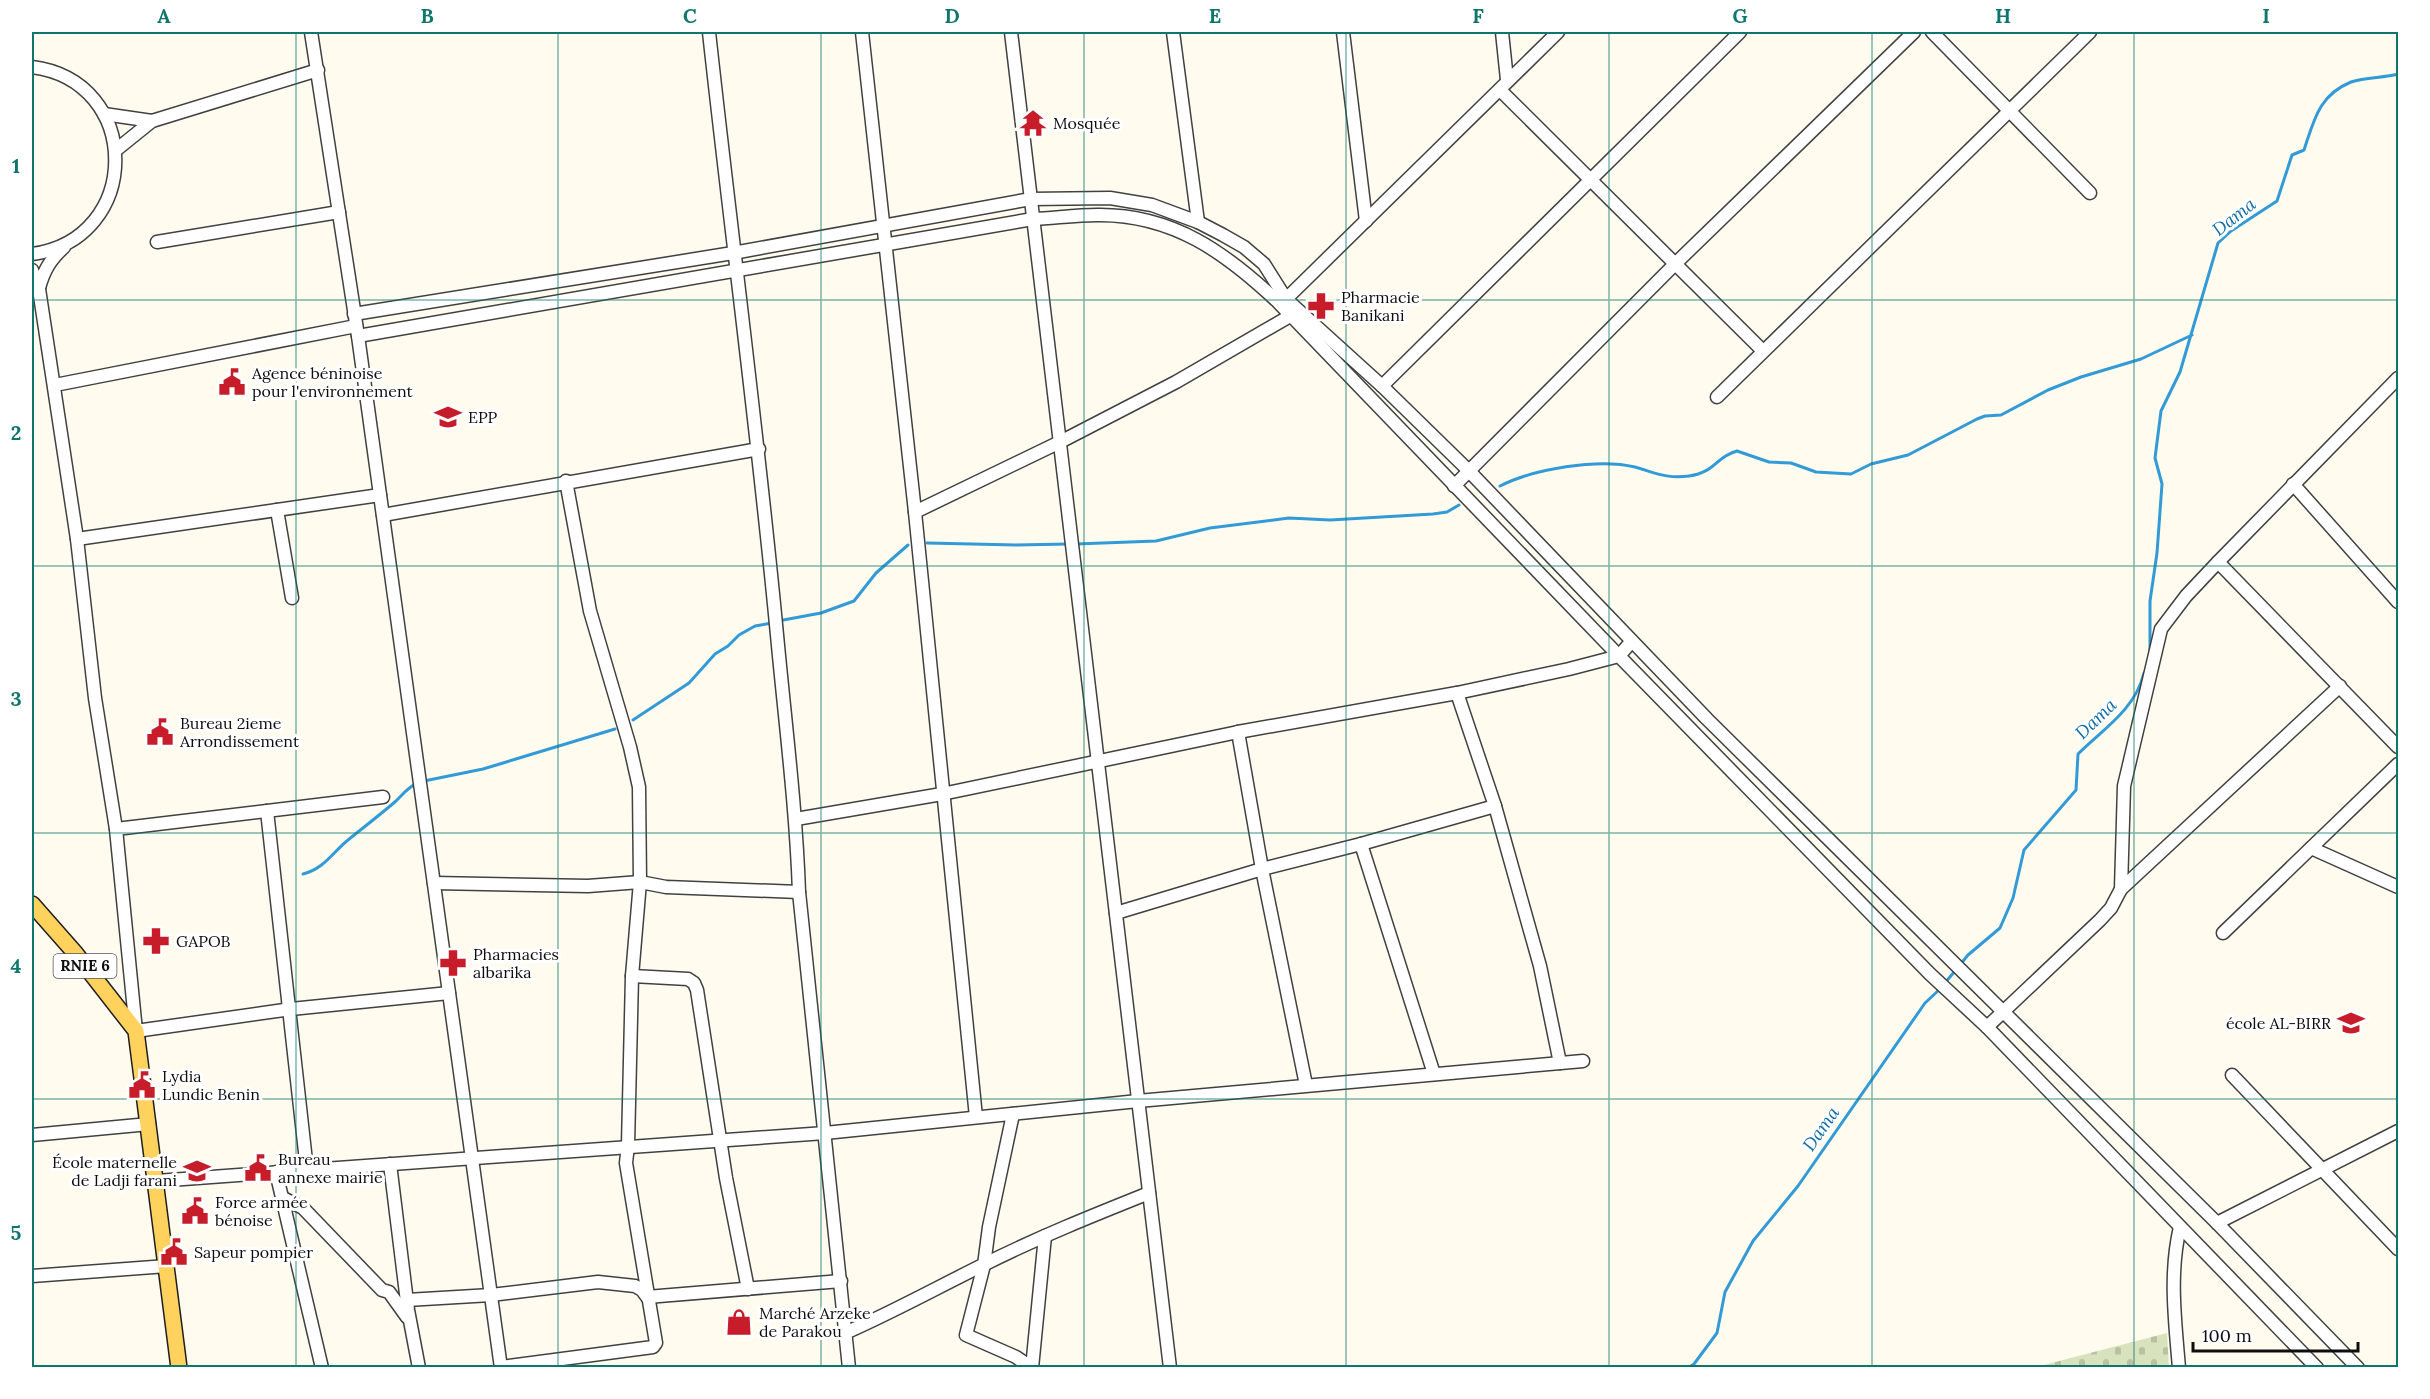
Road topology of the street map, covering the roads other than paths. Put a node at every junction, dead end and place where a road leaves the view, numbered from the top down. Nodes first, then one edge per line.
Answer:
1 (311, 32) edge
2 (710, 32) edge
3 (862, 32) edge
4 (1011, 32) edge
5 (1173, 32) edge
6 (1343, 32) edge
7 (1502, 32) edge
8 (1558, 32) edge
9 (1740, 32) edge
10 (1914, 32) edge
11 (1932, 32) edge
12 (2090, 32) edge
13 (32, 67) edge
14 (318, 70) junction
15 (1504, 85) junction
16 (2009, 111) junction
17 (104, 114) junction
18 (152, 121) junction
19 (116, 150) junction
20 (1590, 179) junction
21 (2090, 193) dead end
22 (1031, 200) junction
23 (339, 212) junction
24 (1033, 219) junction
25 (1366, 221) junction
26 (1198, 222) junction
27 (883, 226) junction
28 (69, 242) junction
29 (157, 242) dead end
30 (885, 246) junction
31 (734, 253) junction
32 (32, 254) edge
33 (1676, 263) junction
34 (32, 270) edge
35 (736, 272) junction
36 (39, 289) junction
37 (1282, 301) junction
38 (1290, 316) junction
39 (356, 326) junction
40 (1763, 351) junction
41 (2398, 378) edge
42 (55, 385) junction
43 (1382, 386) junction
44 (1717, 397) dead end
45 (1060, 442) junction
46 (759, 449) junction
47 (1469, 471) junction
48 (566, 481) junction
49 (2293, 484) junction
50 (1454, 486) junction
51 (380, 495) junction
52 (277, 510) junction
53 (915, 512) junction
54 (383, 515) junction
55 (77, 539) junction
56 (2218, 562) junction
57 (292, 598) dead end
58 (2398, 602) edge
59 (1631, 642) junction
60 (1619, 656) junction
61 (2340, 686) junction
62 (1457, 693) junction
63 (1238, 732) junction
64 (2398, 747) edge
65 (1098, 761) junction
66 (2398, 764) edge
67 (942, 794) junction
68 (383, 797) dead end
69 (1495, 806) junction
70 (267, 811) junction
71 (796, 819) junction
72 (116, 829) junction
73 (1361, 844) junction
74 (2311, 848) junction
75 (1262, 869) junction
76 (640, 882) junction
77 (434, 883) junction
78 (2398, 887) edge
79 (2121, 889) junction
80 (799, 892) junction
81 (32, 904) edge
82 (1116, 913) junction
83 (2223, 933) dead end
84 (632, 976) junction
85 (449, 993) junction
86 (291, 1009) junction
87 (2003, 1011) junction
88 (1987, 1027) junction
89 (136, 1031) junction
90 (1583, 1061) dead end
91 (1560, 1063) junction
92 (1434, 1074) junction
93 (2232, 1075) dead end
94 (1306, 1085) junction
95 (1138, 1101) junction
96 (1013, 1114) junction
97 (976, 1117) junction
98 (149, 1124) junction
99 (2398, 1131) edge
100 (825, 1133) junction
101 (32, 1135) edge
102 (720, 1139) junction
103 (628, 1145) junction
104 (472, 1159) junction
105 (390, 1164) junction
106 (307, 1170) junction
107 (2323, 1170) junction
108 (276, 1172) junction
109 (156, 1180) junction
110 (1149, 1193) junction
111 (283, 1198) junction
112 (2217, 1223) junction
113 (2180, 1227) junction
114 (1045, 1236) junction
115 (2398, 1249) edge
116 (984, 1265) junction
117 (167, 1266) junction
118 (32, 1276) edge
119 (841, 1281) junction
120 (748, 1289) junction
121 (491, 1295) junction
122 (647, 1297) junction
123 (407, 1300) junction
124 (411, 1322) junction
125 (845, 1333) junction
126 (501, 1367) edge
127 (179, 1368) edge
128 (322, 1368) edge
129 (419, 1368) edge
130 (849, 1368) edge
131 (1032, 1368) edge
132 (1170, 1368) edge
133 (2179, 1368) edge
134 (2317, 1368) edge
135 (2358, 1368) edge

1 - 14 street
2 - 31 street
3 - 27 street
4 - 22 street
5 - 26 street
6 - 25 street
7 - 15 street
8 - 15 street
9 - 20 street
10 - 33 street
11 - 16 street
12 - 16 street
13 - 17 street
14 - 18 street
14 - 23 street
15 - 20 street
15 - 25 street
16 - 21 street
16 - 40 street
17 - 18 street
17 - 19 street
18 - 19 street
19 - 28 street
20 - 33 street
20 - 43 street
22 - 24 street
22 - 26 street
22 - 27 street
23 - 29 street
23 - 39 street
24 - 30 street
24 - 37 street
24 - 45 street
25 - 37 street
26 - 37 street
27 - 30 street
27 - 31 street
28 - 32 street
28 - 36 street
30 - 35 street
30 - 53 street
31 - 35 street
31 - 39 street
33 - 40 street
33 - 47 street
34 - 36 street
35 - 39 street
35 - 46 street
36 - 42 street
37 - 38 street
37 - 43 street
38 - 45 street
38 - 50 street
39 - 42 street
39 - 51 street
40 - 44 street
41 - 49 street
42 - 55 street
43 - 47 street
45 - 53 street
45 - 65 street
46 - 48 street
46 - 71 street
47 - 50 street
47 - 59 street
48 - 54 street
48 - 76 street
49 - 56 street
49 - 58 street
50 - 60 street
51 - 52 street
51 - 54 street
52 - 55 street
52 - 57 street
53 - 67 street
54 - 77 street
55 - 72 street
56 - 61 street
56 - 79 street
59 - 60 street
59 - 87 street
60 - 62 street
60 - 88 street
61 - 64 street
61 - 79 street
62 - 63 street
62 - 69 street
63 - 65 street
63 - 75 street
65 - 67 street
65 - 82 street
66 - 74 street
67 - 71 street
67 - 97 street
68 - 70 street
69 - 73 street
69 - 91 street
70 - 72 street
70 - 86 street
71 - 80 street
72 - 89 street
73 - 75 street
73 - 92 street
74 - 78 street
74 - 83 street
75 - 82 street
75 - 94 street
76 - 77 street
76 - 80 street
76 - 84 street
77 - 85 street
79 - 87 street
80 - 100 street
81 - 89 main road, RNIE 6
82 - 95 street
84 - 102 street
84 - 103 street
85 - 86 street
85 - 104 street
86 - 89 street
86 - 106 street
87 - 88 street
87 - 112 street
88 - 113 street
89 - 98 main road, RNIE 6
90 - 91 street
91 - 92 street
92 - 94 street
93 - 107 street
94 - 95 street
95 - 96 street
95 - 110 street
96 - 97 street
96 - 116 street
97 - 100 street
98 - 101 street
98 - 109 main road, RNIE 6
99 - 107 street
100 - 102 street
100 - 119 street
102 - 103 street
102 - 120 street
103 - 104 street
103 - 122 street
104 - 105 street
104 - 121 street
105 - 106 street
105 - 123 street
106 - 108 street
107 - 112 street
107 - 115 street
108 - 109 street
108 - 111 street
109 - 117 main road, RNIE 6
110 - 114 street
110 - 132 street
111 - 124 street
111 - 128 street
112 - 135 street
113 - 133 street
113 - 134 street
114 - 116 street
114 - 131 street
116 - 125 street
116 - 131 street
117 - 118 street
117 - 127 main road, RNIE 6
119 - 120 street
119 - 125 street
120 - 122 street
121 - 122 street
121 - 123 street
121 - 126 street
122 - 126 street
123 - 124 street
124 - 129 street
125 - 130 street

